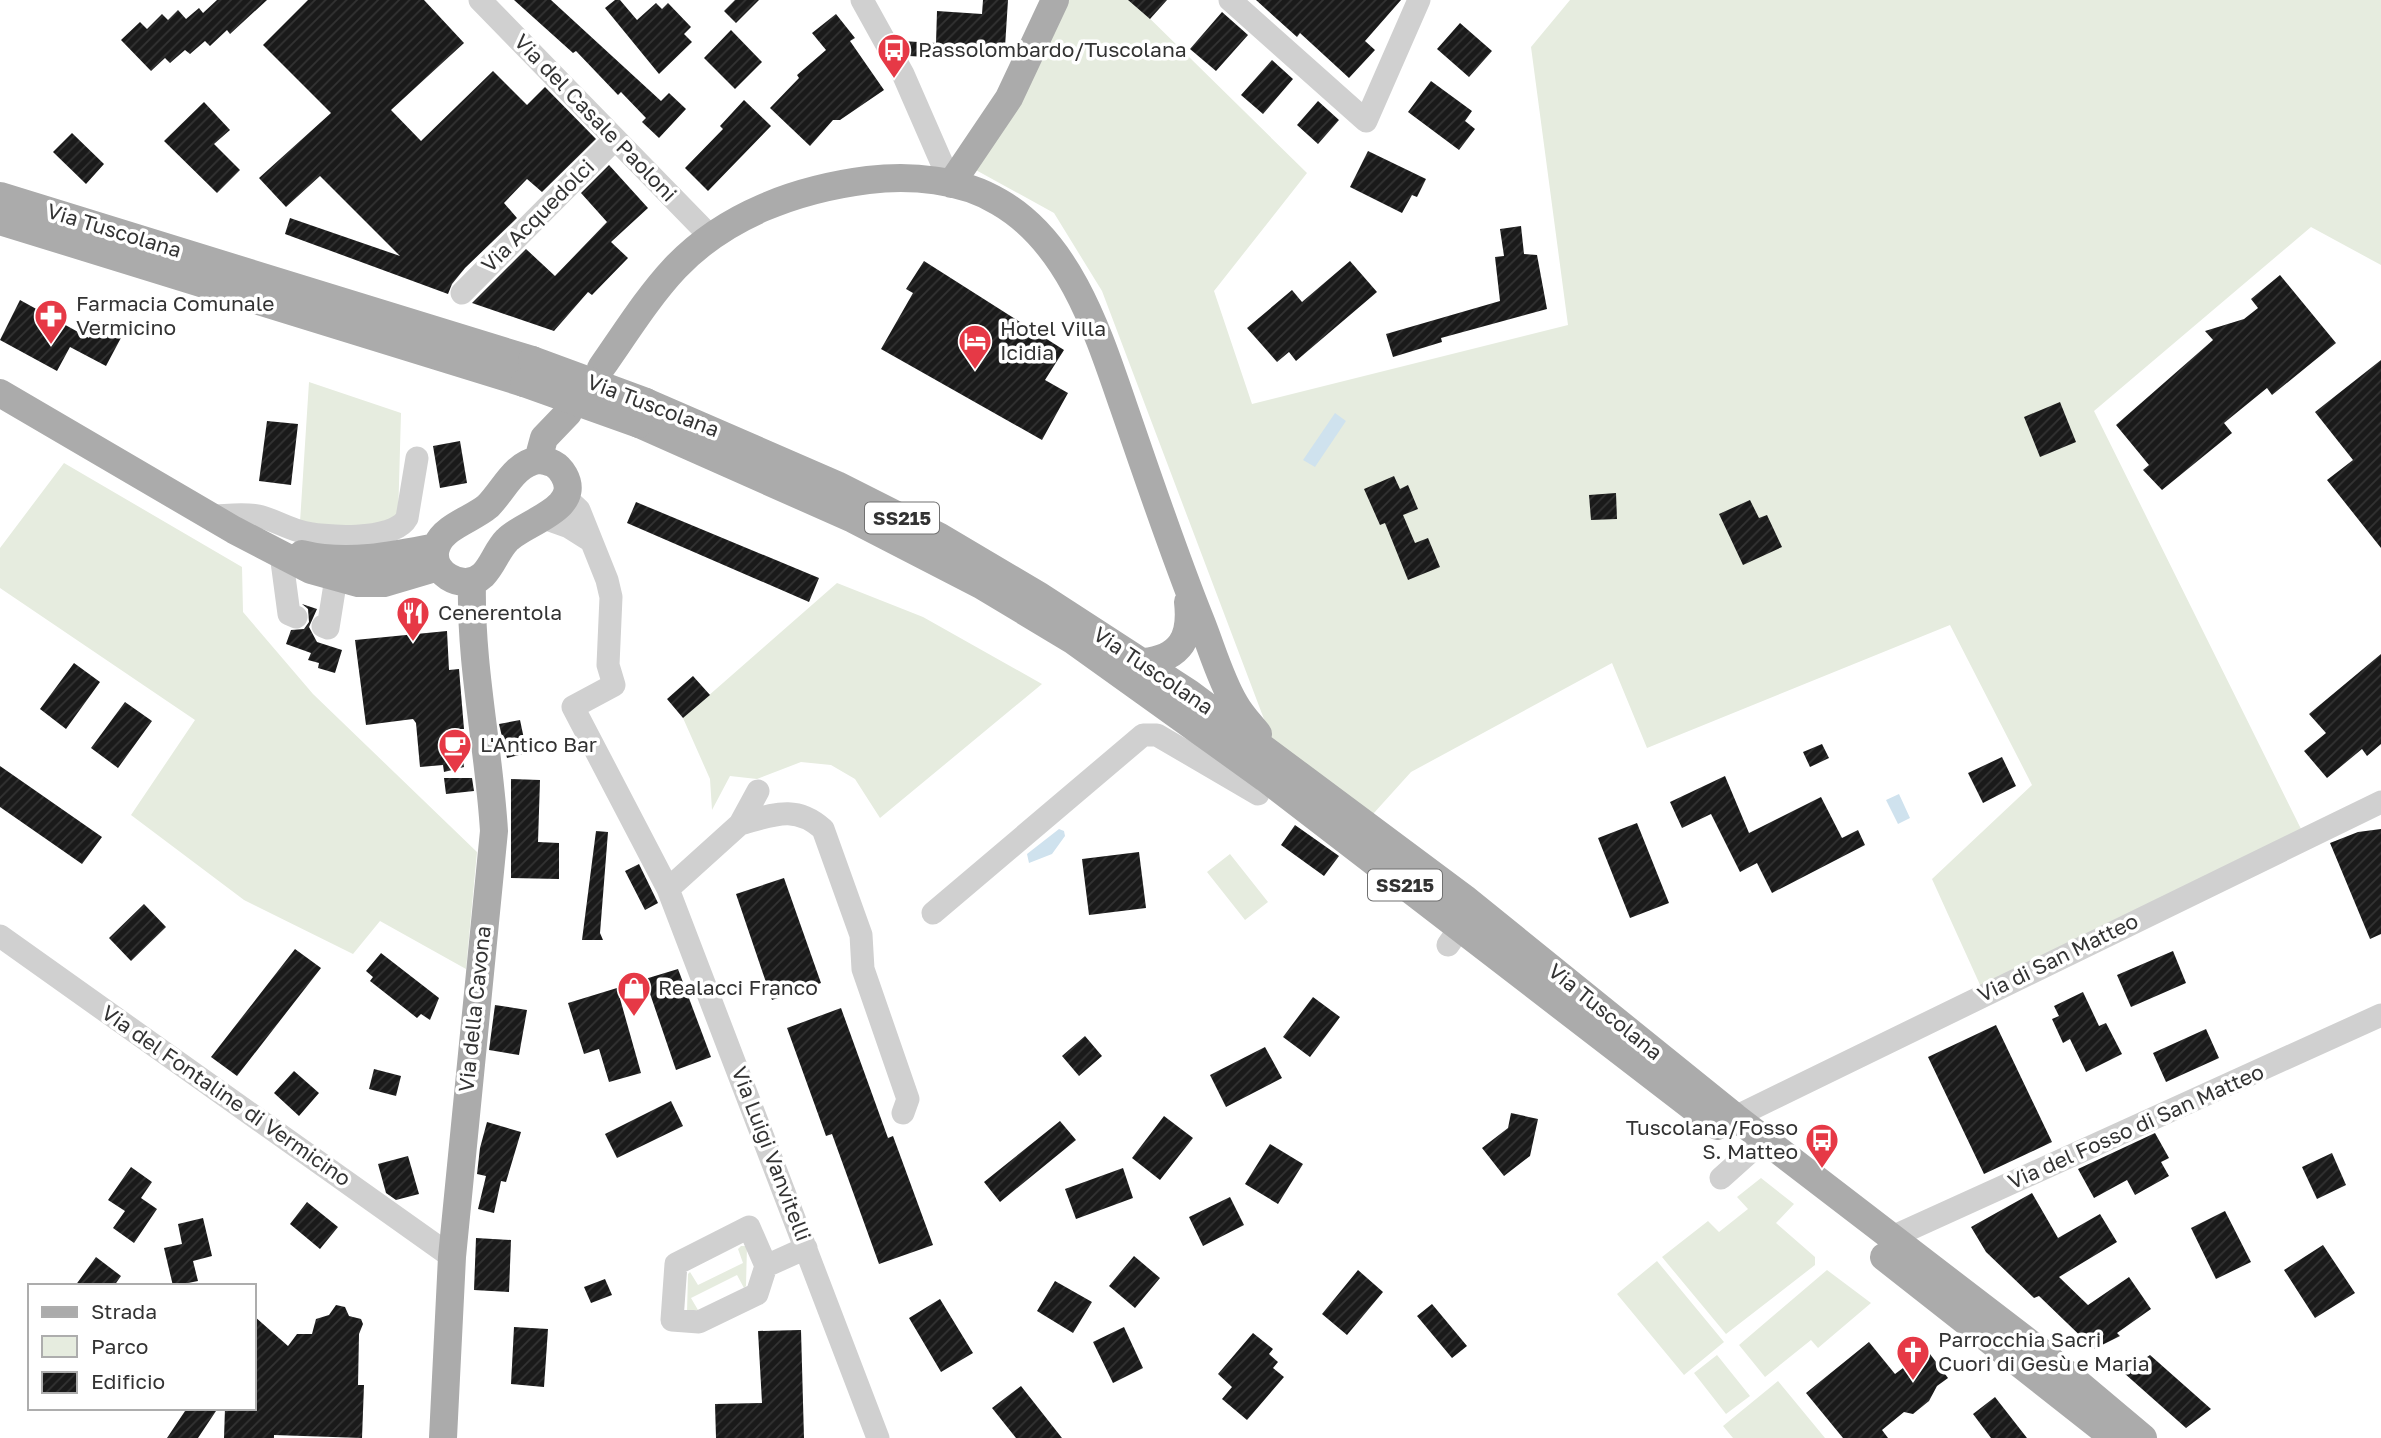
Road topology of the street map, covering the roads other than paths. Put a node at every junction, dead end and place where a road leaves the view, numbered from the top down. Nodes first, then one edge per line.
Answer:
1 (480, 0) edge
2 (862, 0) edge
3 (1055, 0) edge
4 (1230, 0) edge
5 (1419, 0) edge
6 (615, 139) junction
7 (951, 184) junction
8 (0, 196) edge
9 (0, 221) edge
10 (710, 236) junction
11 (462, 293) dead end
12 (601, 368) dead end
13 (528, 372) junction
14 (0, 393) edge
15 (643, 413) junction
16 (417, 458) dead end
17 (565, 497) junction
18 (209, 516) junction
19 (541, 517) junction
20 (234, 530) junction
21 (588, 539) junction
22 (281, 554) junction
23 (437, 557) junction
24 (336, 578) junction
25 (1184, 578) junction
26 (472, 582) junction
27 (296, 617) dead end
28 (323, 626) dead end
29 (1144, 662) junction
30 (1264, 784) junction
31 (758, 792) dead end
32 (2381, 802) edge
33 (740, 824) junction
34 (664, 880) junction
35 (933, 913) dead end
36 (0, 936) edge
37 (2381, 1015) edge
38 (904, 1113) dead end
39 (1735, 1117) junction
40 (1750, 1153) junction
41 (1721, 1178) dead end
42 (1890, 1238) junction
43 (806, 1248) junction
44 (453, 1257) junction
45 (766, 1266) junction
46 (443, 1438) edge
47 (878, 1438) edge
48 (2114, 1438) edge
49 (2143, 1438) edge

1 - 6 street, Via del Casale Paoloni
2 - 7 street
3 - 7 main road
4 - 5 street
6 - 10 street, Via del Casale Paoloni
6 - 11 street, Via Acquedolci
7 - 10 main road
7 - 25 main road
8 - 13 main road, Via Tuscolana / SS215
9 - 13 main road, Via Tuscolana / SS215
10 - 12 main road
13 - 15 main road, Via Tuscolana / SS215, bridge
14 - 18 main road
15 - 29 main road, Via Tuscolana / SS215
15 - 30 main road, Via Tuscolana / SS215
16 - 18 street
17 - 19 main road
17 - 21 street
17 - 23 main road
18 - 20 main road
19 - 21 street
19 - 26 main road
20 - 22 main road
20 - 23 main road
21 - 34 street, Via Luigi Vanvitelli
22 - 24 main road
22 - 27 street
23 - 24 main road
23 - 26 main road
24 - 28 street
25 - 29 main road
25 - 30 main road
26 - 44 main road, Via della Cavona
29 - 30 main road, Via Tuscolana / SS215
30 - 35 street
30 - 39 main road, Via Tuscolana / SS215
30 - 40 main road, Via Tuscolana / SS215
31 - 33 street
32 - 39 street, Via di San Matteo
33 - 34 street
33 - 38 street
34 - 43 street, Via Luigi Vanvitelli
36 - 44 street, Via del Fontaline di Vermicino
37 - 42 street, Via del Fosso di San Matteo
39 - 42 main road, Via Tuscolana / SS215
40 - 41 street
40 - 48 main road, Via Tuscolana / SS215
42 - 49 main road, Via Tuscolana / SS215
43 - 45 street
43 - 47 street, Via Luigi Vanvitelli
44 - 46 main road, Via della Cavona
45 - 45 street

